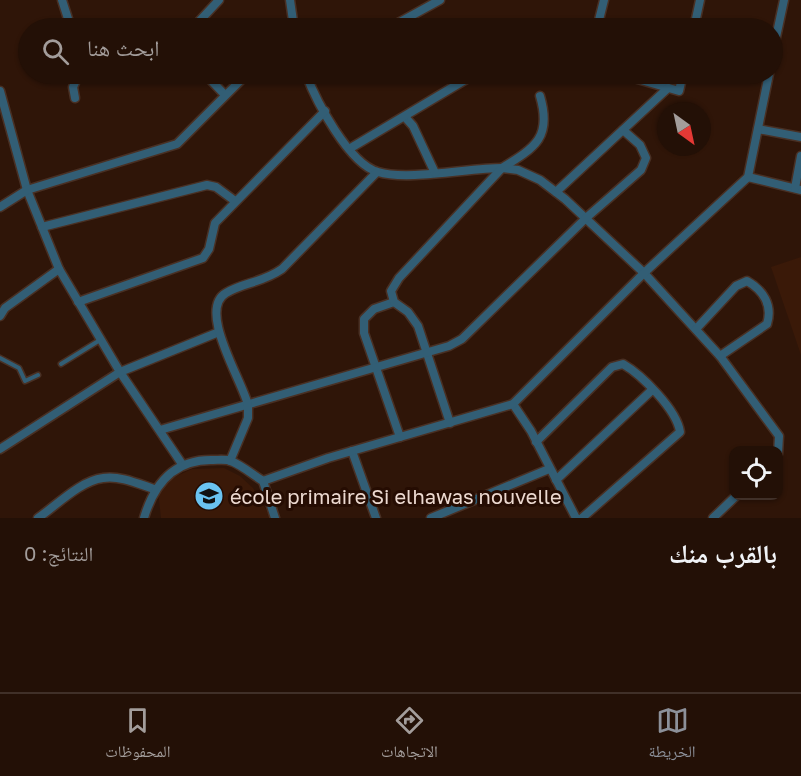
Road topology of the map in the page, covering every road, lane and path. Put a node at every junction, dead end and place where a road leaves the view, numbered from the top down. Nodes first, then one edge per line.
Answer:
1 (62, 0) edge
2 (219, 0) edge
3 (290, 0) edge
4 (440, 0) edge
5 (604, 0) edge
6 (700, 0) edge
7 (784, 0) edge
8 (68, 18) edge
9 (203, 18) edge
10 (292, 18) edge
11 (407, 18) edge
12 (600, 18) edge
13 (696, 18) edge
14 (780, 18) edge
15 (74, 84) edge
16 (215, 84) edge
17 (237, 84) edge
18 (312, 84) edge
19 (459, 84) edge
20 (654, 84) edge
21 (681, 84) edge
22 (767, 84) edge
23 (668, 88) junction
24 (225, 95) junction
25 (540, 96) dead end
26 (1, 97) edge
27 (75, 98) dead end
28 (325, 111) junction
29 (405, 117) junction
30 (758, 129) junction
31 (623, 130) junction
32 (801, 137) edge
33 (349, 149) junction
34 (801, 156) edge
35 (502, 168) junction
36 (377, 172) junction
37 (435, 172) junction
38 (748, 177) junction
39 (798, 189) edge
40 (27, 190) junction
41 (556, 192) junction
42 (235, 201) junction
43 (0, 207) edge
44 (586, 218) junction
45 (42, 227) junction
46 (59, 269) junction
47 (644, 273) junction
48 (78, 302) junction
49 (394, 302) junction
50 (0, 316) edge
51 (696, 329) junction
52 (219, 332) junction
53 (101, 339) junction
54 (425, 350) junction
55 (720, 356) junction
56 (0, 358) edge
57 (61, 364) dead end
58 (377, 365) junction
59 (120, 372) junction
60 (38, 375) dead end
61 (652, 390) junction
62 (513, 404) junction
63 (248, 405) junction
64 (450, 423) junction
65 (159, 430) junction
66 (400, 437) junction
67 (536, 442) junction
68 (778, 446) edge
69 (0, 449) edge
70 (352, 451) junction
71 (230, 461) junction
72 (182, 464) junction
73 (549, 469) junction
74 (556, 480) junction
75 (263, 481) junction
76 (154, 489) junction
77 (731, 500) edge
78 (38, 518) edge
79 (144, 518) edge
80 (274, 518) edge
81 (376, 518) edge
82 (430, 518) edge
83 (576, 518) edge
84 (582, 518) edge
85 (713, 518) edge

1 - 8 street
2 - 9 street
3 - 10 street
4 - 11 street
5 - 12 street
6 - 13 street
7 - 14 street
15 - 27 street
16 - 24 street
17 - 24 street
18 - 28 street
19 - 29 street
20 - 23 street
21 - 23 street
22 - 30 street
23 - 31 street
24 - 40 street
25 - 35 street
26 - 40 street
28 - 33 street
28 - 42 street
29 - 33 street
29 - 37 street
30 - 32 street
30 - 38 street
31 - 41 street
31 - 44 street
33 - 36 street
34 - 39 street
35 - 37 street
35 - 41 street
35 - 49 street
36 - 37 street
36 - 52 street
38 - 39 street
38 - 47 street
40 - 43 street
40 - 45 street
41 - 44 street
42 - 45 street
42 - 48 street
44 - 47 street
44 - 54 street
45 - 46 street
46 - 48 street
46 - 50 street
47 - 51 street
47 - 62 street
48 - 53 street
49 - 54 street
49 - 58 street
51 - 55 street
51 - 55 street
52 - 59 street
52 - 63 street
53 - 57 lane
53 - 59 street
54 - 58 street
54 - 64 street
55 - 68 street
56 - 60 lane
58 - 63 street
58 - 66 street
59 - 65 street
59 - 69 street
61 - 67 street
61 - 74 street
61 - 84 street
62 - 64 street
62 - 67 street
63 - 65 street
63 - 71 street
64 - 66 street
65 - 72 street
66 - 70 street
67 - 73 street
70 - 75 street
70 - 81 street
71 - 72 street
71 - 75 street
72 - 76 street
73 - 74 street
73 - 82 street
74 - 83 street
75 - 80 street
76 - 78 street
76 - 79 street
77 - 85 street

